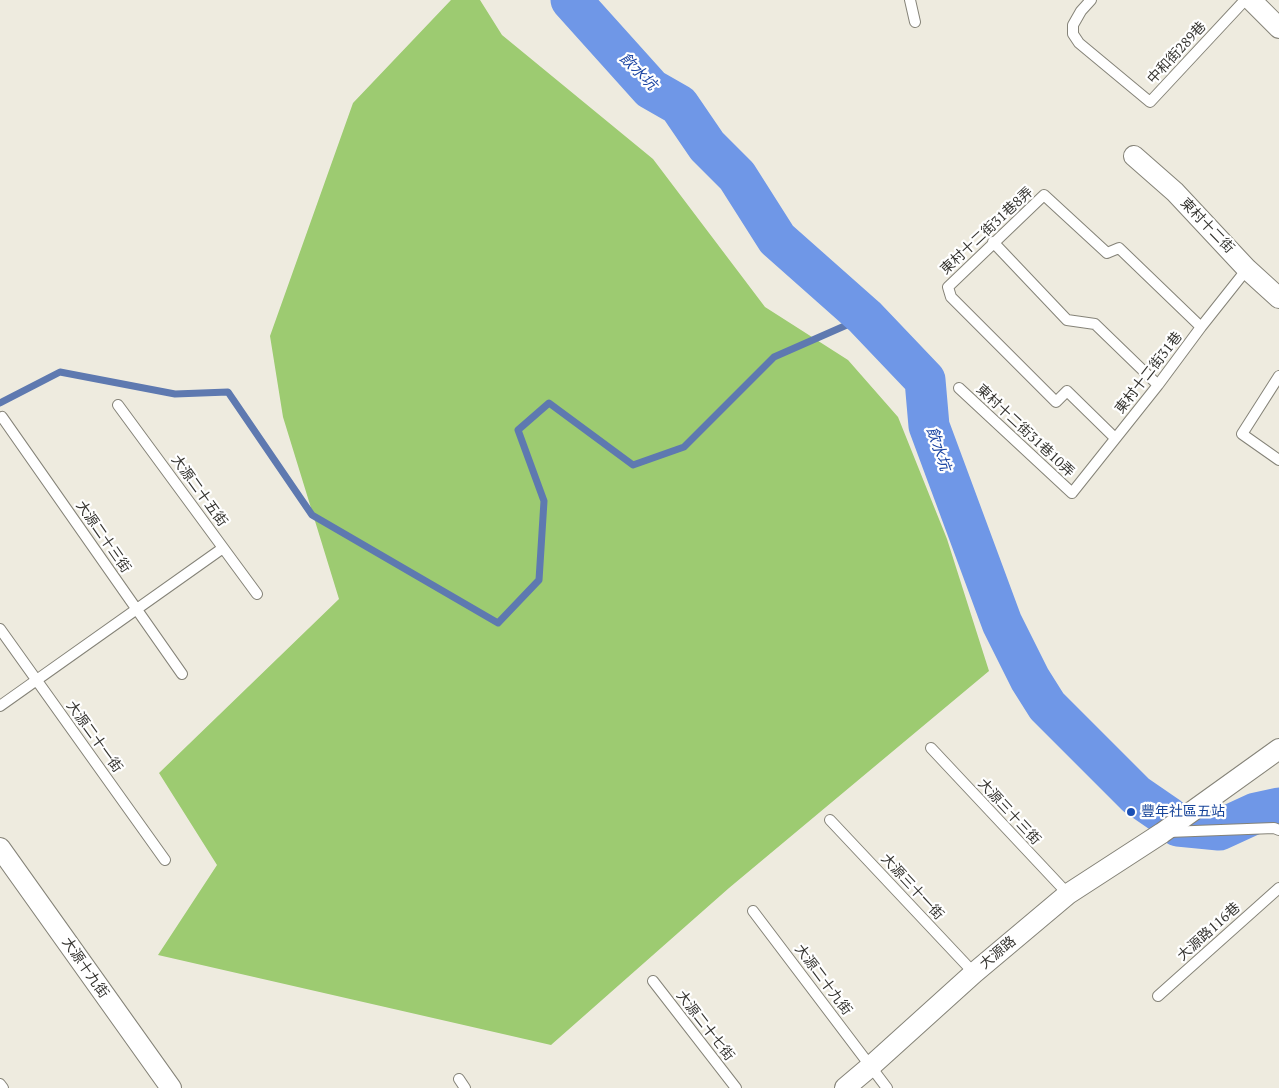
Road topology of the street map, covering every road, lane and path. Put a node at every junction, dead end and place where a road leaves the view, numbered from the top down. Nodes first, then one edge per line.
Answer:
1 (910, 0) edge
2 (1091, 0) edge
3 (1245, 0) edge
4 (1251, 0) edge
5 (915, 22) dead end
6 (1279, 28) edge
7 (1134, 156) dead end
8 (993, 242) junction
9 (1247, 269) junction
10 (1279, 298) edge
11 (1201, 327) junction
12 (1279, 376) edge
13 (1158, 385) junction
14 (959, 388) dead end
15 (118, 405) dead end
16 (1, 417) edge
17 (1116, 438) junction
18 (1279, 460) edge
19 (1072, 493) joint
20 (223, 548) junction
21 (256, 594) dead end
22 (136, 609) junction
23 (0, 629) edge
24 (182, 674) dead end
25 (36, 680) junction
26 (0, 706) edge
27 (931, 748) dead end
28 (1279, 749) edge
29 (830, 820) dead end
30 (1279, 830) edge
31 (1162, 833) junction
32 (0, 848) edge
33 (165, 860) dead end
34 (1279, 888) edge
35 (1068, 894) junction
36 (753, 911) dead end
37 (974, 973) junction
38 (653, 981) dead end
39 (1158, 996) dead end
40 (871, 1066) junction
41 (459, 1079) dead end
42 (0, 1084) edge
43 (3, 1088) edge
44 (171, 1088) edge
45 (465, 1088) edge
46 (736, 1088) edge
47 (844, 1088) edge
48 (887, 1088) edge

1 - 5 lane
2 - 3 lane, 中和街289巷
4 - 6 street
7 - 9 street, 東村十二街
8 - 11 lane, 東村十二街31巷8弄
8 - 13 lane
8 - 17 lane, 東村十二街31巷8弄
9 - 10 street, 東村十二街
9 - 11 lane, 東村十二街31巷
11 - 13 lane, 東村十二街31巷
12 - 18 lane
13 - 17 lane, 東村十二街31巷
14 - 19 lane, 東村十二街31巷10弄
15 - 20 lane, 大源二十五街
16 - 22 lane, 大源二十三街
17 - 19 lane, 東村十二街31巷
20 - 21 lane, 大源二十五街
20 - 22 lane
22 - 24 lane, 大源二十三街
22 - 25 lane
23 - 25 lane, 大源二十一街
25 - 26 lane
25 - 33 lane, 大源二十一街
27 - 35 lane, 大源三十三街
28 - 31 street, 大源路
29 - 37 lane, 大源三十一街
30 - 31 lane
31 - 35 street, 大源路
32 - 44 street, 大源十九街
34 - 39 lane, 大源路116巷
35 - 37 street, 大源路
36 - 40 lane, 大源二十九街
37 - 40 street, 大源路
38 - 46 lane, 大源二十七街
40 - 47 street, 大源路
40 - 48 lane, 大源二十九街
41 - 45 lane
42 - 43 lane

